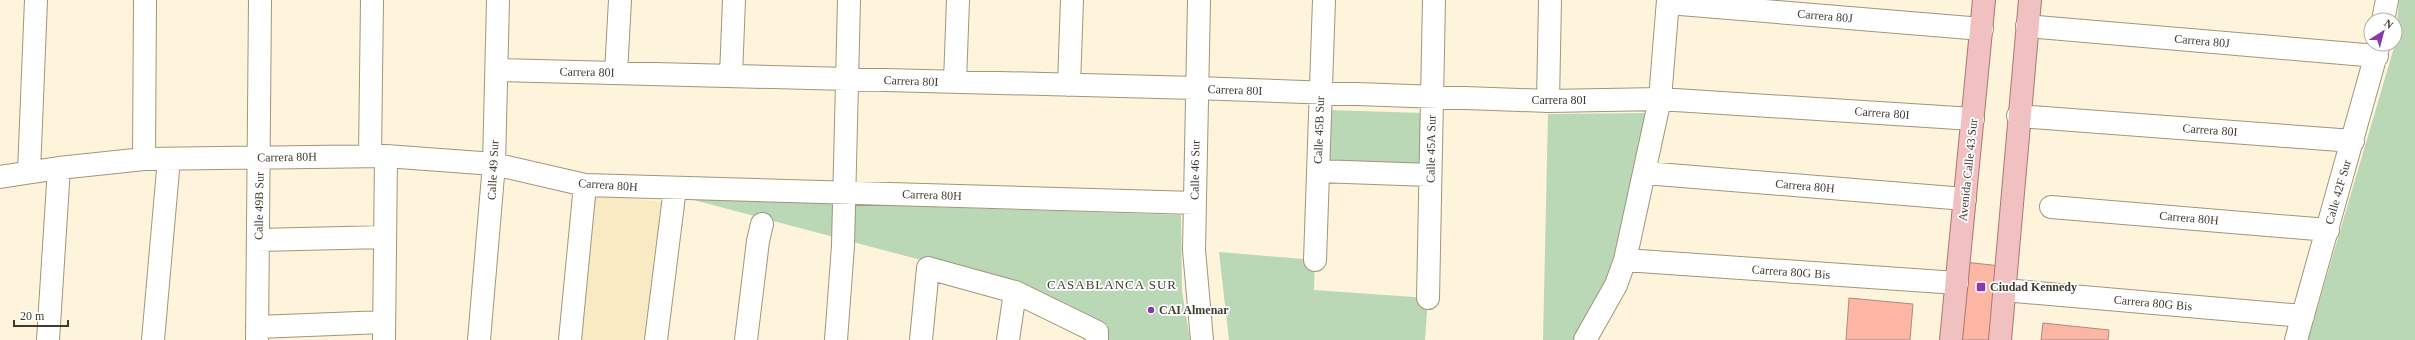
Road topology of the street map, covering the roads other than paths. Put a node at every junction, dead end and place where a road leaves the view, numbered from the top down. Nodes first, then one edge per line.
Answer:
1 (36, 0) edge
2 (145, 0) edge
3 (260, 0) edge
4 (372, 0) edge
5 (498, 0) edge
6 (620, 0) edge
7 (734, 0) edge
8 (849, 0) edge
9 (958, 0) edge
10 (1072, 0) edge
11 (1199, 0) edge
12 (1324, 0) edge
13 (1434, 0) edge
14 (1550, 0) edge
15 (1984, 0) edge
16 (2030, 0) edge
17 (2387, 0) edge
18 (1675, 2) edge
19 (2385, 12) edge
20 (2027, 26) junction
21 (1982, 29) junction
22 (2363, 49) edge
23 (2377, 52) edge
24 (497, 70) junction
25 (616, 73) junction
26 (730, 76) junction
27 (848, 79) junction
28 (955, 82) junction
29 (1069, 85) junction
30 (1196, 88) junction
31 (1321, 93) junction
32 (1432, 96) junction
33 (1660, 99) junction
34 (1548, 101) junction
35 (2018, 116) junction
36 (1973, 119) junction
37 (2353, 141) junction
38 (378, 156) junction
39 (260, 158) junction
40 (144, 159) junction
41 (169, 159) junction
42 (494, 164) junction
43 (59, 168) junction
44 (1318, 171) junction
45 (29, 172) junction
46 (1645, 173) junction
47 (1430, 174) junction
48 (0, 177) edge
49 (585, 185) junction
50 (675, 188) junction
51 (845, 193) junction
52 (1965, 199) junction
53 (1195, 203) junction
54 (2051, 207) dead end
55 (762, 224) dead end
56 (2328, 230) junction
57 (385, 237) junction
58 (258, 240) junction
59 (1315, 260) dead end
60 (1625, 260) junction
61 (1957, 283) junction
62 (2004, 290) junction
63 (1015, 292) junction
64 (1428, 298) dead end
65 (2303, 316) junction
66 (384, 331) edge
67 (257, 333) edge
68 (1097, 336) edge
69 (48, 340) edge
70 (153, 340) edge
71 (479, 340) edge
72 (570, 340) edge
73 (656, 340) edge
74 (746, 340) edge
75 (836, 340) edge
76 (921, 340) edge
77 (1008, 340) edge
78 (1202, 340) edge
79 (1584, 340) edge
80 (1951, 340) edge
81 (2000, 340) edge
82 (2296, 340) edge

1 - 45 street
2 - 40 street
3 - 39 street, Calle 49B Sur
4 - 38 street
5 - 24 street, Calle 49 Sur
6 - 25 street
7 - 26 street
8 - 27 street
9 - 28 street
10 - 29 street
11 - 30 street, Calle 46 Sur
12 - 31 street, Calle 45B Sur
13 - 32 street, Calle 45A Sur
14 - 34 street
15 - 21 main road, Avenida Calle 43 Sur
16 - 20 main road
17 - 19 street
18 - 21 street, Carrera 80J
18 - 33 street
20 - 22 street, Carrera 80J
20 - 35 main road
21 - 36 main road, Avenida Calle 43 Sur
23 - 37 street, Calle 42F Sur
24 - 25 street, Carrera 80I
24 - 42 street, Calle 49 Sur
25 - 26 street, Carrera 80I
26 - 27 street, Carrera 80I
27 - 28 street, Carrera 80I
27 - 51 street
28 - 29 street, Carrera 80I
29 - 30 street, Carrera 80I
30 - 31 street, Carrera 80I
30 - 53 street, Calle 46 Sur
31 - 32 street, Carrera 80I
31 - 44 street, Calle 45B Sur
32 - 34 street, Carrera 80I
32 - 47 street, Calle 45A Sur
33 - 34 street, Carrera 80I
33 - 36 street, Carrera 80I
33 - 46 street
35 - 37 street, Carrera 80I
35 - 62 main road
36 - 52 main road, Avenida Calle 43 Sur
37 - 56 street, Calle 42F Sur
38 - 39 street, Carrera 80H
38 - 42 street, Carrera 80H
38 - 57 street
39 - 41 street, Carrera 80H
39 - 58 street, Calle 49B Sur
40 - 41 street, Carrera 80H
40 - 43 street, Carrera 80H
41 - 70 street
42 - 49 street, Carrera 80H
42 - 71 street, Calle 49 Sur
43 - 45 street, Carrera 80H
43 - 69 street
44 - 47 street
44 - 59 street, Calle 45B Sur
45 - 48 street, Carrera 80H
46 - 52 street, Carrera 80H
46 - 60 street
47 - 64 street, Calle 45A Sur
49 - 50 street, Carrera 80H
49 - 72 street
50 - 51 street, Carrera 80H
50 - 73 street
51 - 53 street, Carrera 80H
51 - 75 street
52 - 61 main road, Avenida Calle 43 Sur
53 - 78 street, Calle 46 Sur
54 - 56 street, Carrera 80H
55 - 74 street
56 - 65 street, Calle 42F Sur
57 - 58 street
57 - 66 street
58 - 67 street, Calle 49B Sur
60 - 61 street, Carrera 80G Bis
60 - 79 street
61 - 80 main road, Avenida Calle 43 Sur
62 - 65 street, Carrera 80G Bis
62 - 81 main road
63 - 68 street
63 - 76 street
63 - 77 street
65 - 82 street, Calle 42F Sur
66 - 67 street

